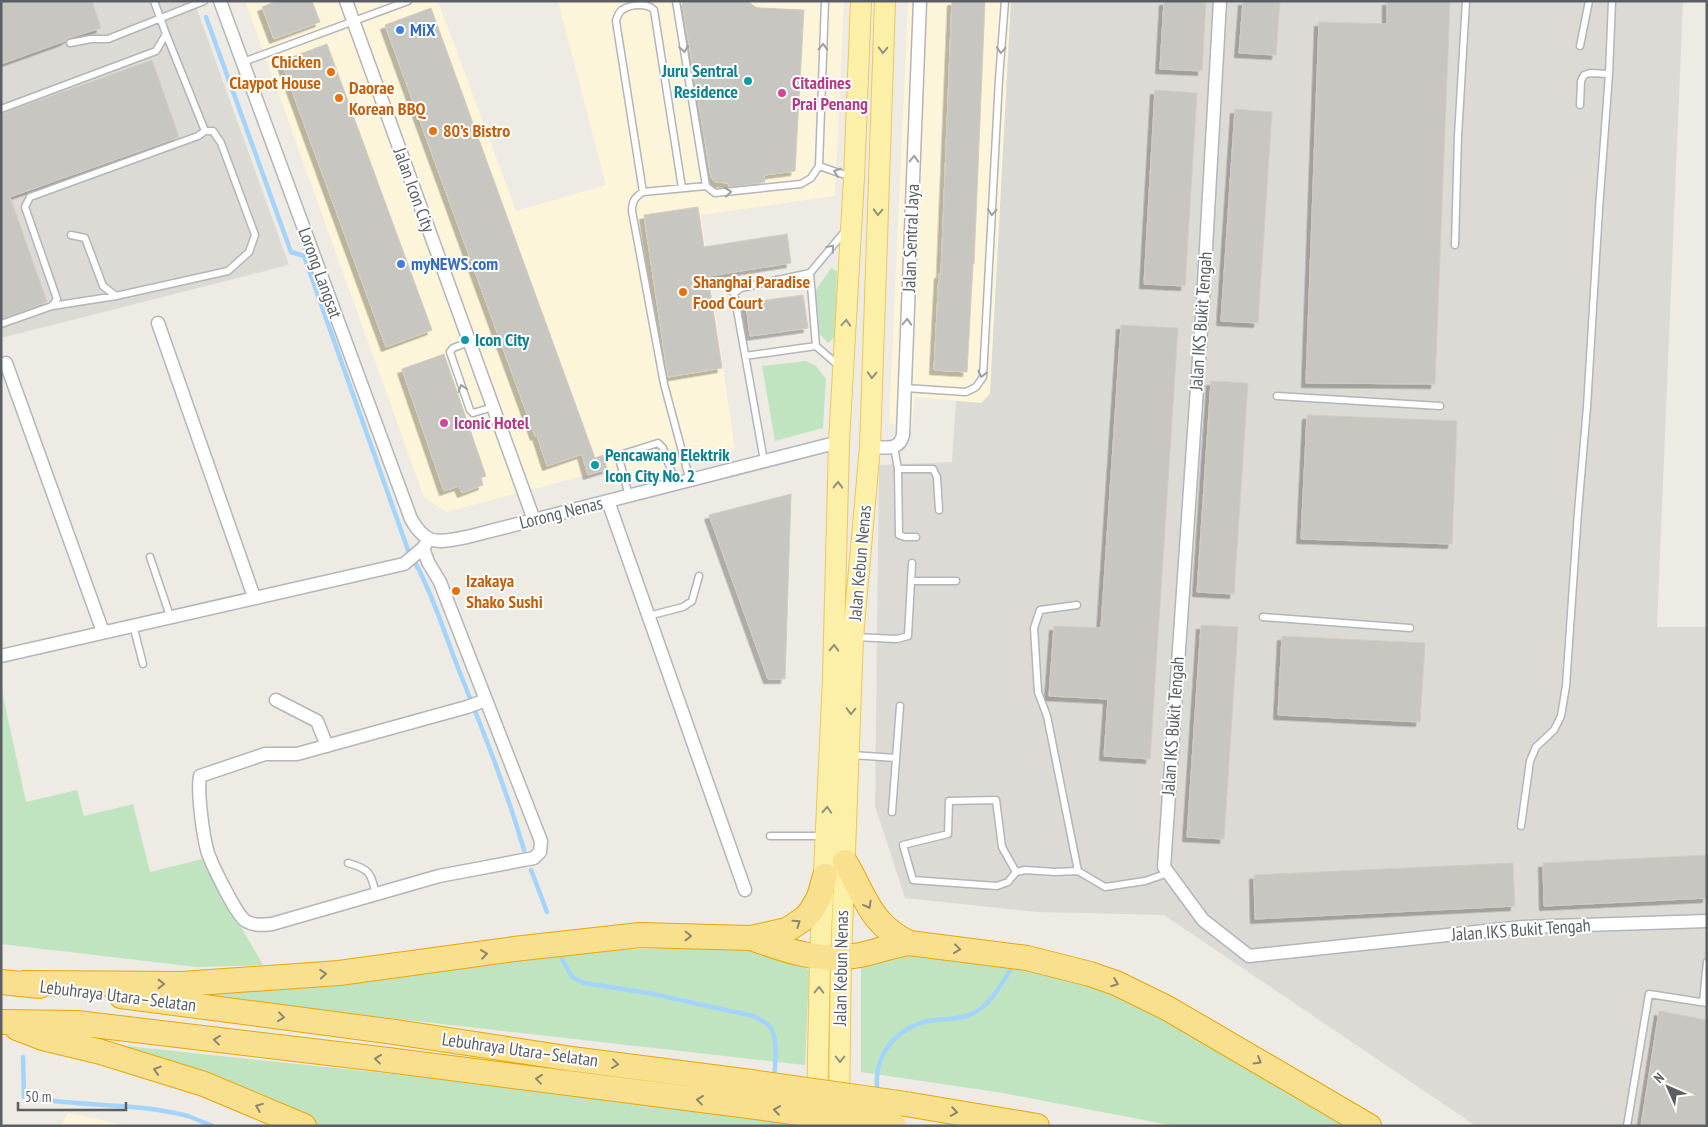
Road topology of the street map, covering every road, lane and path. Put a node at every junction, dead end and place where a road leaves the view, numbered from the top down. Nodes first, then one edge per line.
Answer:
1 (154, 1) edge
2 (204, 1) edge
3 (220, 1) edge
4 (346, 1) edge
5 (408, 1) edge
6 (676, 1) edge
7 (825, 1) edge
8 (861, 1) edge
9 (885, 1) edge
10 (920, 1) edge
11 (1220, 1) edge
12 (1466, 1) edge
13 (1589, 1) edge
14 (1612, 1) edge
15 (1007, 2) edge
16 (161, 18) junction
17 (353, 21) junction
18 (166, 34) junction
19 (70, 43) dead end
20 (1580, 46) dead end
21 (243, 62) junction
22 (1609, 74) junction
23 (1580, 105) dead end
24 (1, 109) edge
25 (205, 132) junction
26 (819, 166) junction
27 (854, 178) junction
28 (706, 186) junction
29 (682, 188) junction
30 (643, 192) junction
31 (852, 223) junction
32 (71, 234) dead end
33 (1455, 245) dead end
34 (810, 273) junction
35 (116, 296) junction
36 (52, 306) junction
37 (158, 323) dead end
38 (1, 324) edge
39 (469, 342) junction
40 (816, 346) junction
41 (746, 356) junction
42 (6, 363) dead end
43 (843, 369) junction
44 (905, 388) junction
45 (1278, 396) dead end
46 (1440, 406) dead end
47 (493, 407) junction
48 (839, 442) junction
49 (870, 447) junction
50 (894, 447) junction
51 (764, 461) junction
52 (898, 469) junction
53 (690, 481) junction
54 (676, 484) junction
55 (629, 496) junction
56 (608, 501) junction
57 (938, 510) dead end
58 (534, 520) junction
59 (916, 537) dead end
60 (422, 547) junction
61 (150, 557) dead end
62 (912, 563) dead end
63 (699, 576) dead end
64 (911, 581) junction
65 (956, 581) dead end
66 (254, 597) junction
67 (1077, 605) dead end
68 (170, 616) junction
69 (648, 616) junction
70 (1263, 617) dead end
71 (133, 625) junction
72 (1410, 628) dead end
73 (103, 632) junction
74 (853, 637) junction
75 (1, 656) edge
76 (144, 664) dead end
77 (276, 700) dead end
78 (483, 701) junction
79 (900, 706) dead end
80 (327, 746) junction
81 (849, 754) junction
82 (896, 758) junction
83 (892, 812) dead end
84 (1521, 826) dead end
85 (770, 836) dead end
86 (826, 836) junction
87 (845, 862) junction
88 (348, 863) dead end
89 (1016, 872) junction
90 (1078, 872) junction
91 (1169, 872) junction
92 (825, 876) junction
93 (745, 890) dead end
94 (376, 894) junction
95 (1707, 921) edge
96 (751, 938) junction
97 (909, 942) junction
98 (830, 958) junction
99 (1707, 962) edge
100 (13, 982) edge
101 (1705, 1002) edge
102 (2, 1022) edge
103 (304, 1126) edge
104 (816, 1126) edge
105 (839, 1126) edge
106 (894, 1126) edge
107 (1037, 1126) edge
108 (1368, 1126) edge
109 (1627, 1126) edge

1 - 16 lane
2 - 16 lane
3 - 21 street, Lorong Langsat
4 - 17 street, Jalan Icon City
5 - 17 lane
6 -> 28 lane
26 -> 7 lane
8 - 27 main road, Jalan Kebun Nenas
9 -> 49 main road, Jalan Kebun Nenas
44 -> 10 street, Jalan Sentral Jaya
11 - 91 street, Jalan IKS Bukit Tengah
12 - 33 lane
13 - 20 lane
14 - 22 lane
15 -> 44 lane
16 - 18 lane
16 - 19 lane
17 - 21 lane
17 - 39 street, Jalan Icon City
18 - 24 lane
18 - 25 lane
21 - 60 street, Lorong Langsat
22 - 23 lane
22 - 84 lane
25 - 35 lane
25 - 36 lane
27 -> 26 lane
28 -> 26 lane
27 - 31 main road, Jalan Kebun Nenas
28 - 29 lane
29 - 30 lane
29 - 30 lane
30 - 53 lane
34 -> 31 lane
43 -> 31 main road, Jalan Kebun Nenas
32 - 35 lane
34 - 40 lane
34 - 41 lane
35 - 36 lane
36 - 38 lane
37 - 66 street
39 - 47 street, Jalan Icon City
47 -> 39 lane
40 - 41 lane
40 - 43 lane
41 - 51 lane
42 - 73 street
43 - 48 main road, Jalan Kebun Nenas
44 - 50 street, Jalan Sentral Jaya
45 - 46 lane
47 - 58 street, Jalan Icon City
48 - 51 street, Lorong Nenas
86 -> 48 main road, Jalan Kebun Nenas
49 - 50 street
49 - 74 main road, Jalan Kebun Nenas
50 - 52 lane
51 - 53 street, Lorong Nenas
52 - 57 lane
52 - 59 lane
53 - 54 street, Lorong Nenas
54 - 55 street, Lorong Nenas
54 - 55 lane
55 - 56 street, Lorong Nenas
56 - 58 street, Lorong Nenas
56 - 69 street
58 - 60 street, Lorong Nenas
60 - 66 street
60 - 78 street, Lorong Langsat
61 - 68 lane
62 - 64 lane
63 - 69 lane
64 - 65 lane
64 - 74 lane
66 - 68 street
67 - 90 lane
68 - 71 street
69 - 93 street
70 - 72 lane
71 - 73 street
71 - 76 lane
73 - 75 street
74 -> 81 main road, Jalan Kebun Nenas
77 - 80 street
78 - 80 street
78 - 94 street, Lorong Langsat
79 - 82 lane
80 - 94 street, Lorong Langsat
81 - 82 lane
81 - 87 main road, Jalan Kebun Nenas
82 - 83 lane
85 - 86 lane
86 - 92 main road, Jalan Kebun Nenas
87 -> 97 highway
87 - 98 main road, Jalan Kebun Nenas
88 - 94 lane
89 - 89 lane
89 - 90 lane
90 - 91 lane
91 - 95 street, Jalan IKS Bukit Tengah
96 -> 92 highway
92 - 98 main road, Jalan Kebun Nenas
96 - 98 highway
100 -> 96 highway
97 - 98 highway
97 -> 108 highway
104 -> 98 main road, Jalan Kebun Nenas
98 -> 105 main road, Jalan Kebun Nenas
99 - 101 lane
100 -> 107 highway, Lebuhraya Utara–Selatan, bridge
101 - 109 lane
103 -> 102 highway
106 -> 102 highway, Lebuhraya Utara–Selatan, bridge

